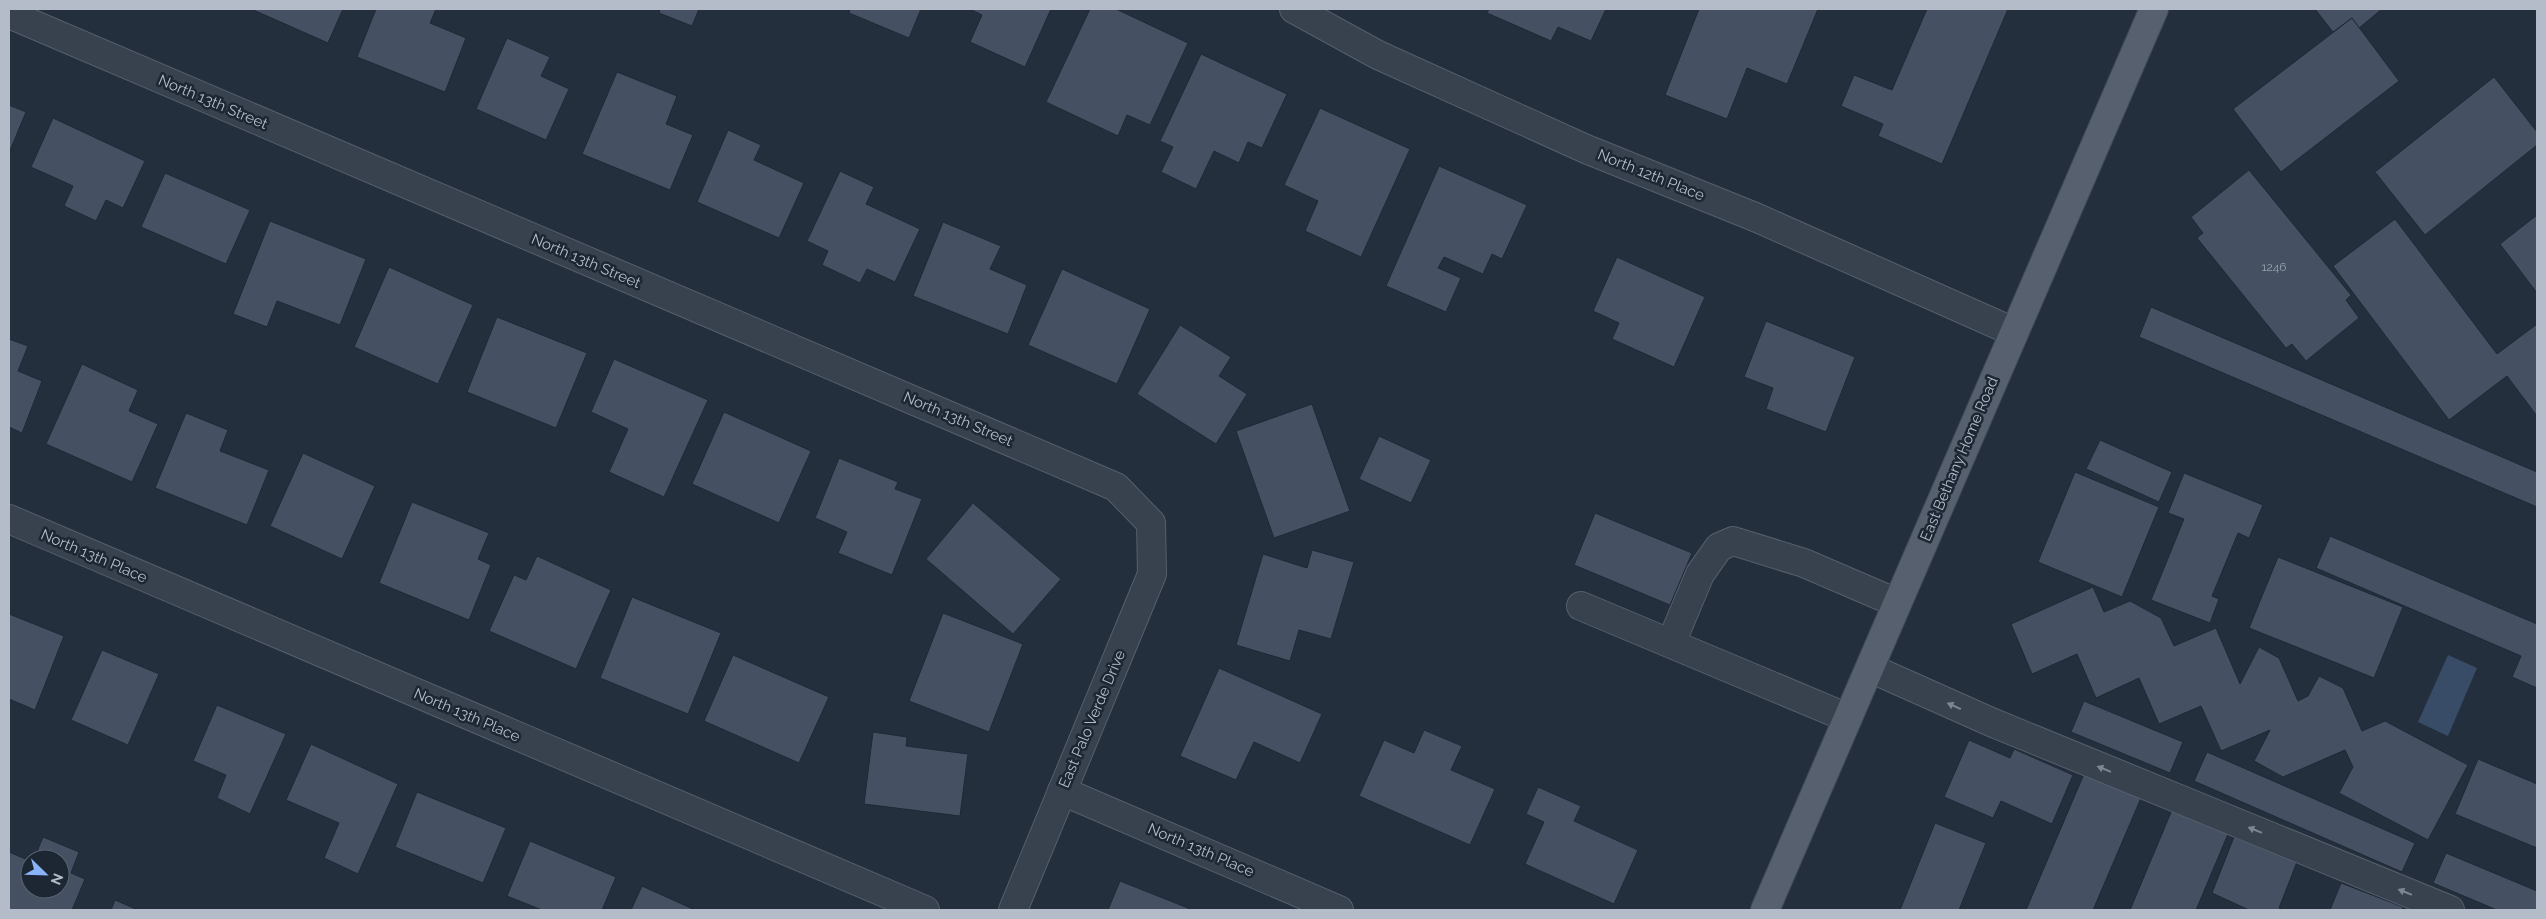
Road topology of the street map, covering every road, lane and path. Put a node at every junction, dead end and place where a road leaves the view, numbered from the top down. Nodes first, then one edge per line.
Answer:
1 (1294, 9) edge
2 (2154, 9) edge
3 (9, 14) edge
4 (2014, 332) junction
5 (9, 520) edge
6 (1151, 523) joint
7 (1897, 602) junction
8 (1581, 606) dead end
9 (1671, 643) junction
10 (1870, 668) junction
11 (1848, 718) junction
12 (1062, 791) junction
13 (925, 910) edge
14 (1013, 910) edge
15 (1339, 910) edge
16 (1765, 910) edge
17 (2450, 910) edge

1 - 4 street, North 12th Place
2 - 4 main road, East Bethany Home Road
3 - 6 street, North 13th Street
4 - 7 main road, East Bethany Home Road
5 - 13 street, North 13th Place
6 - 12 street, East Palo Verde Drive
7 - 9 street
7 - 10 main road, East Bethany Home Road
8 - 9 street
9 - 11 street
10 - 11 main road, East Bethany Home Road
17 -> 10 street
11 - 16 main road, East Bethany Home Road
12 - 14 street, East Palo Verde Drive
12 - 15 street, North 13th Place

